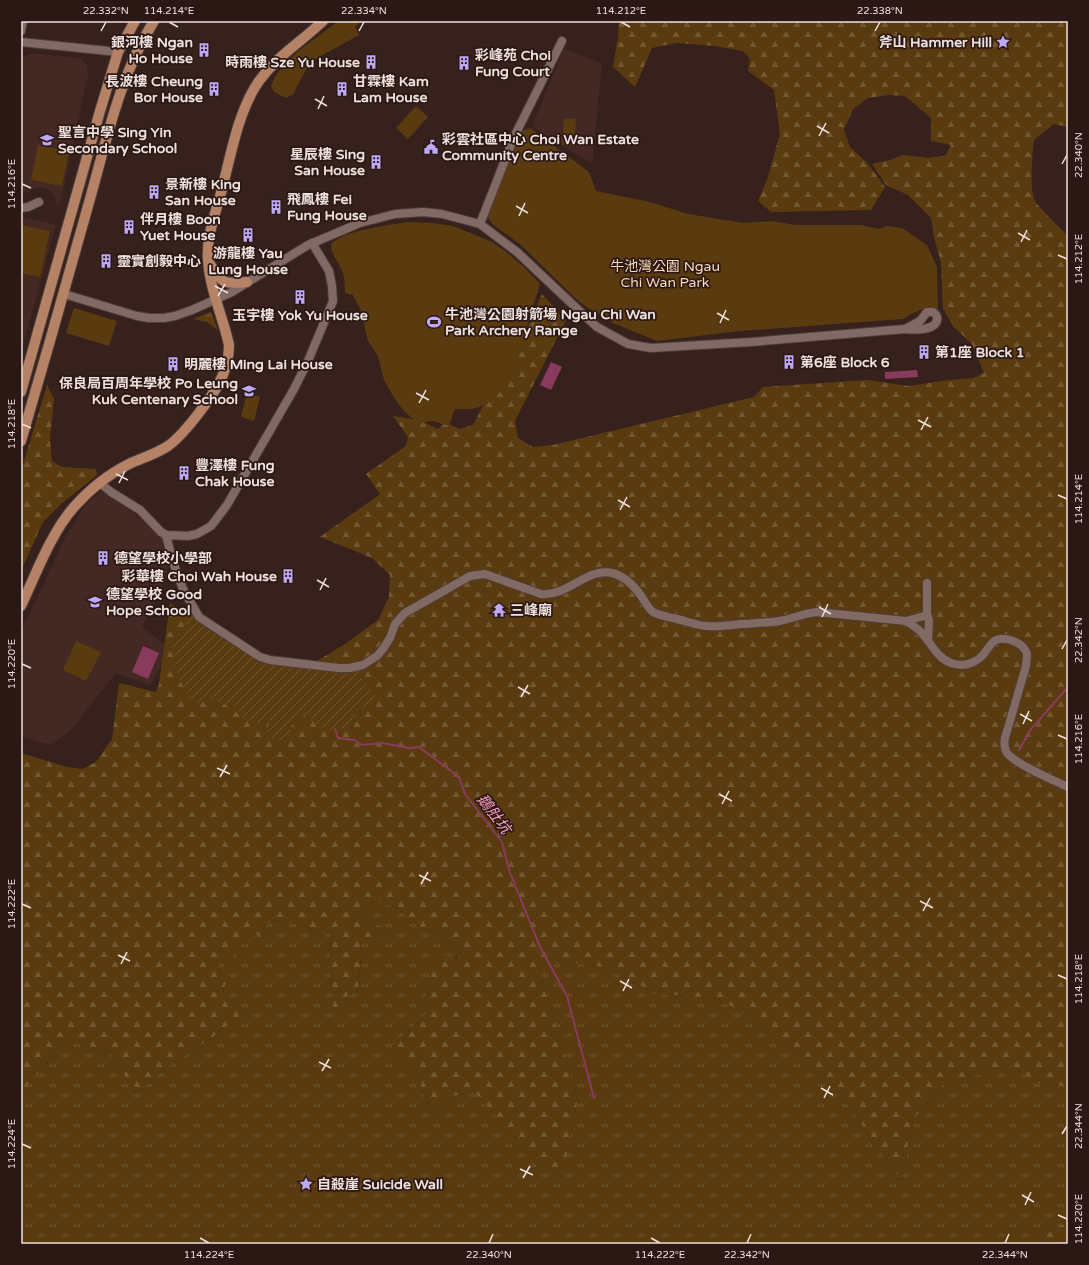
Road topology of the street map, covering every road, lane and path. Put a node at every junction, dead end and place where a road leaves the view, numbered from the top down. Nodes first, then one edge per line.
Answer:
1 (23, 21) edge
2 (135, 21) edge
3 (154, 21) edge
4 (323, 21) edge
5 (21, 31) edge
6 (21, 42) edge
7 (562, 42) dead end
8 (138, 50) junction
9 (118, 52) junction
10 (39, 202) dead end
11 (21, 208) edge
12 (480, 224) junction
13 (312, 244) junction
14 (208, 260) junction
15 (247, 282) junction
16 (64, 294) junction
17 (216, 299) junction
18 (905, 329) dead end
19 (21, 392) edge
20 (21, 441) edge
21 (100, 483) junction
22 (166, 535) junction
23 (927, 583) dead end
24 (21, 606) edge
25 (928, 618) junction
26 (906, 621) junction
27 (928, 641) junction
28 (1068, 787) edge

1 - 5 street
2 - 9 main road
3 - 8 main road
4 - 14 main road
6 - 9 street
7 - 12 street
8 - 9 main road
8 - 16 main road
9 - 19 main road
10 - 11 street
12 - 13 street
12 - 18 street
13 - 15 street
13 - 22 street
14 - 15 main road
14 - 17 main road
15 - 17 street
16 - 17 street
16 - 20 main road
17 - 21 main road
21 - 22 street
21 - 24 main road
22 - 26 street
23 - 25 street
25 - 26 street
25 - 27 street
26 - 27 street
27 - 28 street

